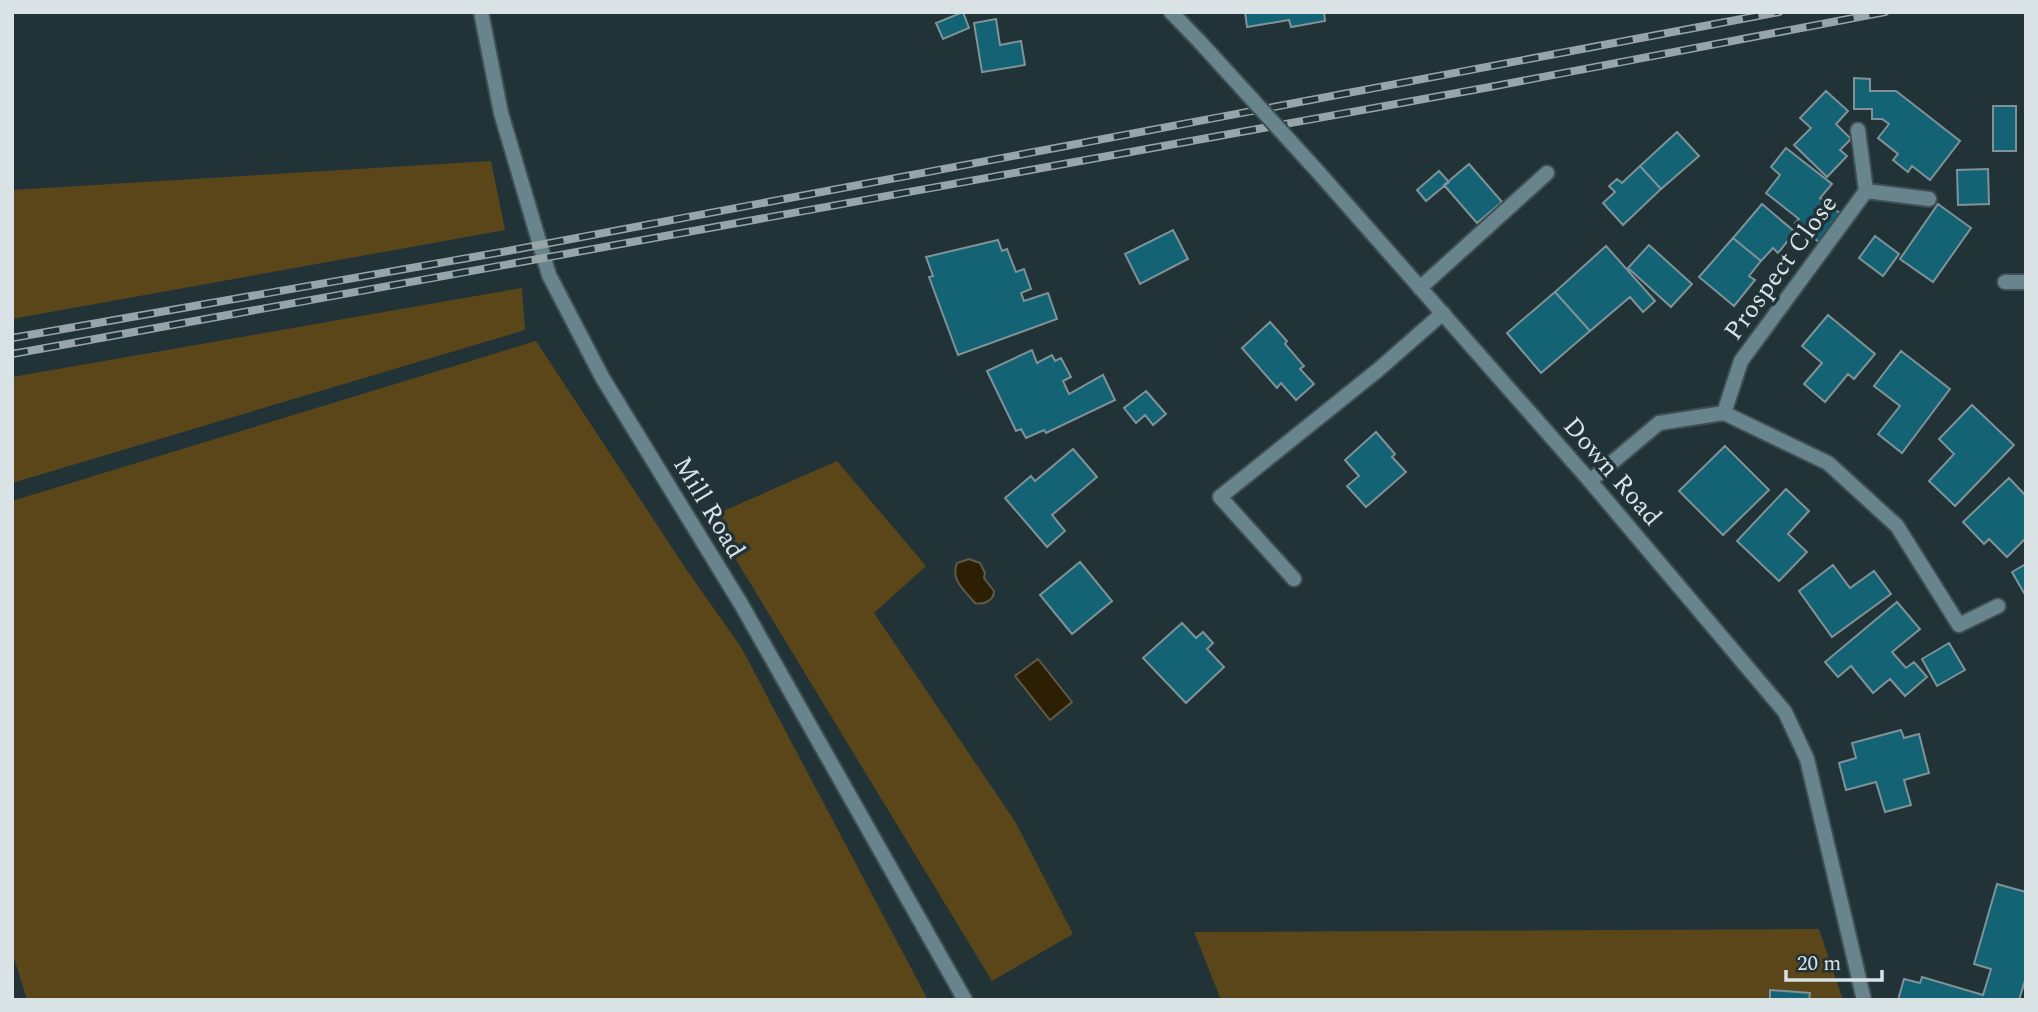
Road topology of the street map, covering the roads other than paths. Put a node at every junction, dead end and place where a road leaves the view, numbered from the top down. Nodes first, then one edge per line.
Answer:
1 (481, 12) edge
2 (1171, 12) edge
3 (1858, 130) dead end
4 (1547, 173) dead end
5 (1866, 191) junction
6 (1929, 199) dead end
7 (2006, 282) dead end
8 (2026, 282) edge
9 (1420, 288) junction
10 (1443, 313) junction
11 (1724, 413) junction
12 (1590, 481) junction
13 (1294, 579) dead end
14 (1998, 606) dead end
15 (965, 1000) edge
16 (1864, 1000) edge

1 - 15 street, Mill Road
2 - 9 street, Down Road, bridge
3 - 5 street, Prospect Close
4 - 9 street
5 - 6 street, Prospect Close
5 - 11 street, Prospect Close
7 - 8 street
9 - 10 street, Down Road
10 - 12 street, Down Road
10 - 13 street
11 - 12 street
11 - 14 street
12 - 16 street, Down Road

